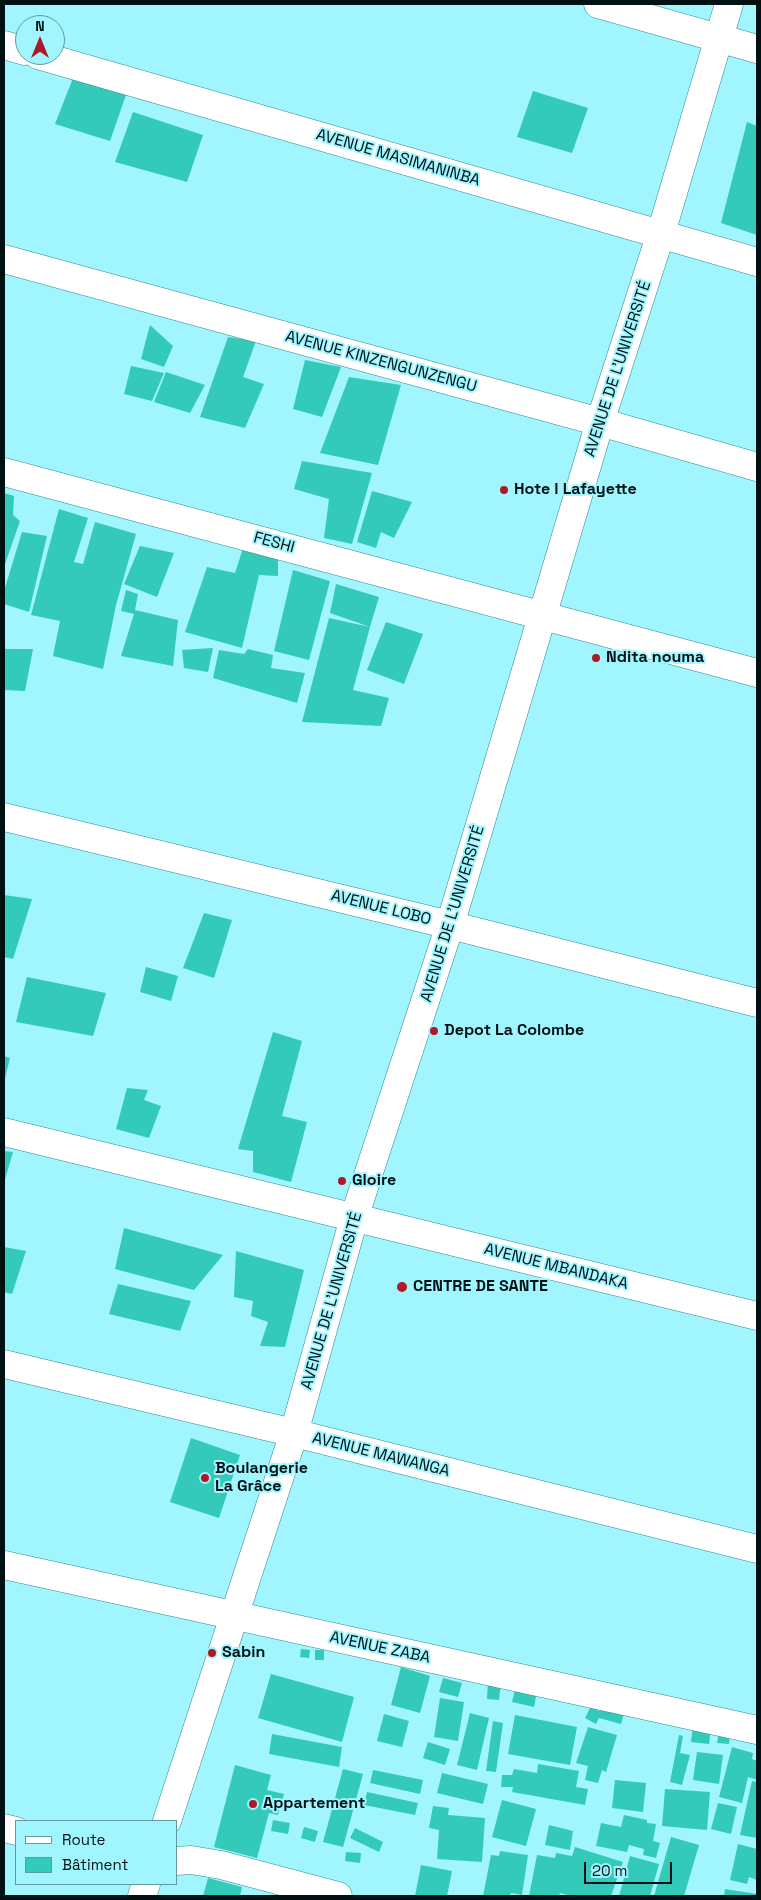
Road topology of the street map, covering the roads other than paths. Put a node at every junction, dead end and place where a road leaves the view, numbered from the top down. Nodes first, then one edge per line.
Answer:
1 (598, 4) edge
2 (728, 4) edge
3 (718, 38) junction
4 (757, 49) edge
5 (65, 63) edge
6 (661, 233) junction
7 (4, 259) edge
8 (757, 262) edge
9 (600, 422) junction
10 (757, 467) edge
11 (4, 472) edge
12 (543, 615) junction
13 (757, 673) edge
14 (4, 817) edge
15 (450, 925) junction
16 (757, 1003) edge
17 (4, 1132) edge
18 (354, 1218) junction
19 (757, 1316) edge
20 (4, 1364) edge
21 (294, 1433) junction
22 (757, 1549) edge
23 (4, 1565) edge
24 (233, 1616) junction
25 (757, 1730) edge
26 (167, 1820) edge
27 (178, 1861) edge
28 (338, 1896) edge

1 - 3 street
2 - 3 street, AVENUE DE L’UNIVERSITÉ
3 - 4 street
3 - 6 street, AVENUE DE L’UNIVERSITÉ
5 - 6 street, AVENUE MASIMANINBA
6 - 8 street, AVENUE MASIMANINBA
6 - 9 street, AVENUE DE L’UNIVERSITÉ
7 - 9 street, AVENUE KINZENGUNZENGU
9 - 10 street, AVENUE KINZENGUNZENGU
9 - 12 street, AVENUE DE L’UNIVERSITÉ
11 - 12 street, FESHI
12 - 13 street, FESHI
12 - 15 street, AVENUE DE L’UNIVERSITÉ
14 - 15 street, AVENUE LOBO
15 - 16 street, AVENUE LOBO
15 - 18 street, AVENUE DE L’UNIVERSITÉ
17 - 18 street
18 - 19 street, AVENUE MBANDAKA
18 - 21 street, AVENUE DE L’UNIVERSITÉ
20 - 21 street, AVENUE MAWANGA
21 - 22 street, AVENUE MAWANGA
21 - 24 street, AVENUE DE L’UNIVERSITÉ
23 - 24 street, AVENUE ZABA
24 - 25 street, AVENUE ZABA
24 - 26 street, AVENUE DE L’UNIVERSITÉ
27 - 28 street

